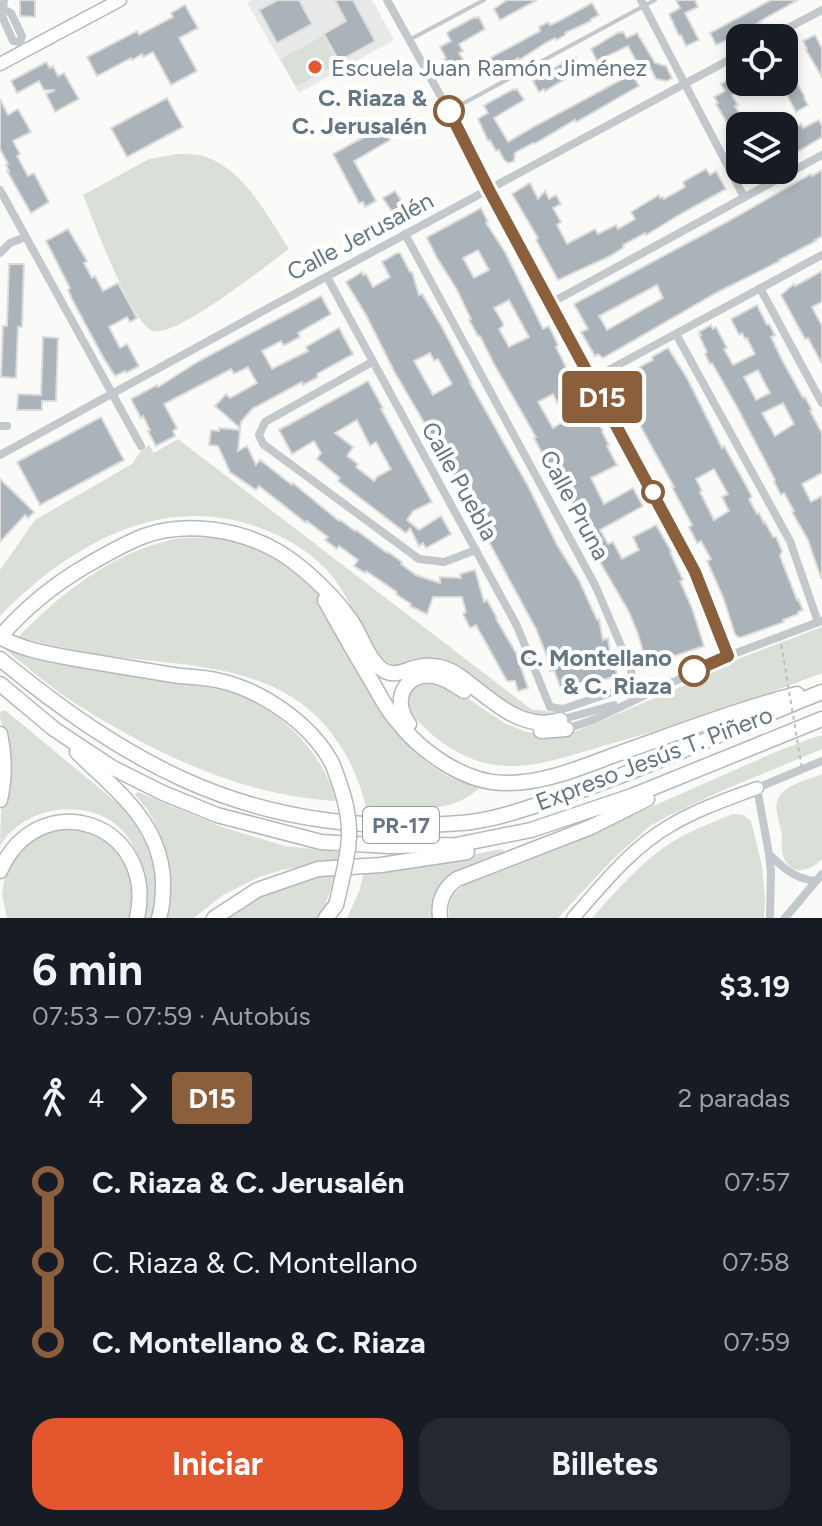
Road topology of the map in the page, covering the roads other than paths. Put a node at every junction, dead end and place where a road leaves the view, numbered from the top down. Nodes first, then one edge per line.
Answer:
1 (120, 0) edge
2 (387, 0) edge
3 (484, 0) edge
4 (655, 0) edge
5 (643, 3) edge
6 (4, 4) edge
7 (822, 10) edge
8 (796, 24) edge
9 (409, 40) junction
10 (22, 47) junction
11 (726, 61) edge
12 (0, 64) edge
13 (685, 83) junction
14 (449, 111) junction
15 (822, 155) edge
16 (0, 190) edge
17 (489, 190) junction
18 (744, 197) junction
19 (405, 234) junction
20 (25, 237) junction
21 (0, 253) edge
22 (822, 255) edge
23 (327, 277) junction
24 (760, 288) junction
25 (551, 303) junction
26 (676, 334) junction
27 (372, 362) junction
28 (592, 379) junction
29 (112, 393) junction
30 (822, 403) edge
31 (141, 446) dead end
32 (0, 455) edge
33 (476, 550) junction
34 (313, 579) junction
35 (820, 622) edge
36 (0, 637) edge
37 (728, 656) junction
38 (0, 659) edge
39 (0, 684) edge
40 (822, 690) edge
41 (550, 707) joint
42 (822, 719) edge
43 (563, 725) junction
44 (54, 729) junction
45 (0, 734) edge
46 (822, 761) edge
47 (584, 766) junction
48 (695, 772) junction
49 (757, 788) junction
50 (0, 800) edge
51 (531, 830) junction
52 (769, 854) junction
53 (0, 871) edge
54 (819, 877) edge
55 (331, 914) edge
56 (137, 918) edge
57 (159, 918) edge
58 (214, 918) edge
59 (440, 918) edge
60 (573, 918) edge
61 (770, 918) edge
62 (785, 918) edge

1 - 10 street
2 - 9 street
3 - 9 lane
4 - 5 lane
5 - 13 street
5 - 14 lane
6 - 10 street
7 - 8 street
9 - 14 street
10 - 12 street
11 - 13 street, Calle Jerusalén
13 - 17 street, Calle Jerusalén
13 - 18 street
14 - 17 street
15 - 18 street
16 - 20 street
17 - 19 street, Calle Jerusalén
17 - 25 street
18 - 25 street
19 - 23 street, Calle Jerusalén
19 - 41 street, Calle Pruna
20 - 21 street
20 - 29 street
22 - 24 street
23 - 27 street, Calle Puebla
23 - 29 street, Calle Jerusalén
24 - 26 street
24 - 30 street
25 - 28 street
26 - 28 street
26 - 35 street
27 - 33 street, Calle Puebla
27 - 33 street
28 - 37 street
29 - 31 street
29 - 32 street, Calle Jerusalén
33 - 41 street, Calle Puebla
34 - 36 highway
34 - 43 highway
34 - 47 highway
35 - 37 street
36 - 55 highway, bridge
37 - 43 street
38 - 40 highway, Expreso Jesús T. Piñero / PR-17
39 - 44 highway, Expreso Jesús T. Piñero / PR-17
40 - 47 highway
42 - 48 highway, Expreso Jesús T. Piñero / PR-17
43 - 47 highway
44 - 51 highway, Expreso Jesús T. Piñero / PR-17
44 - 57 highway
45 - 50 highway
46 - 49 street
48 - 51 highway, Expreso Jesús T. Piñero / PR-17
48 - 59 highway
49 - 52 street
49 - 60 street
51 - 58 highway
52 - 54 street
52 - 61 street
53 - 56 highway
54 - 62 street

